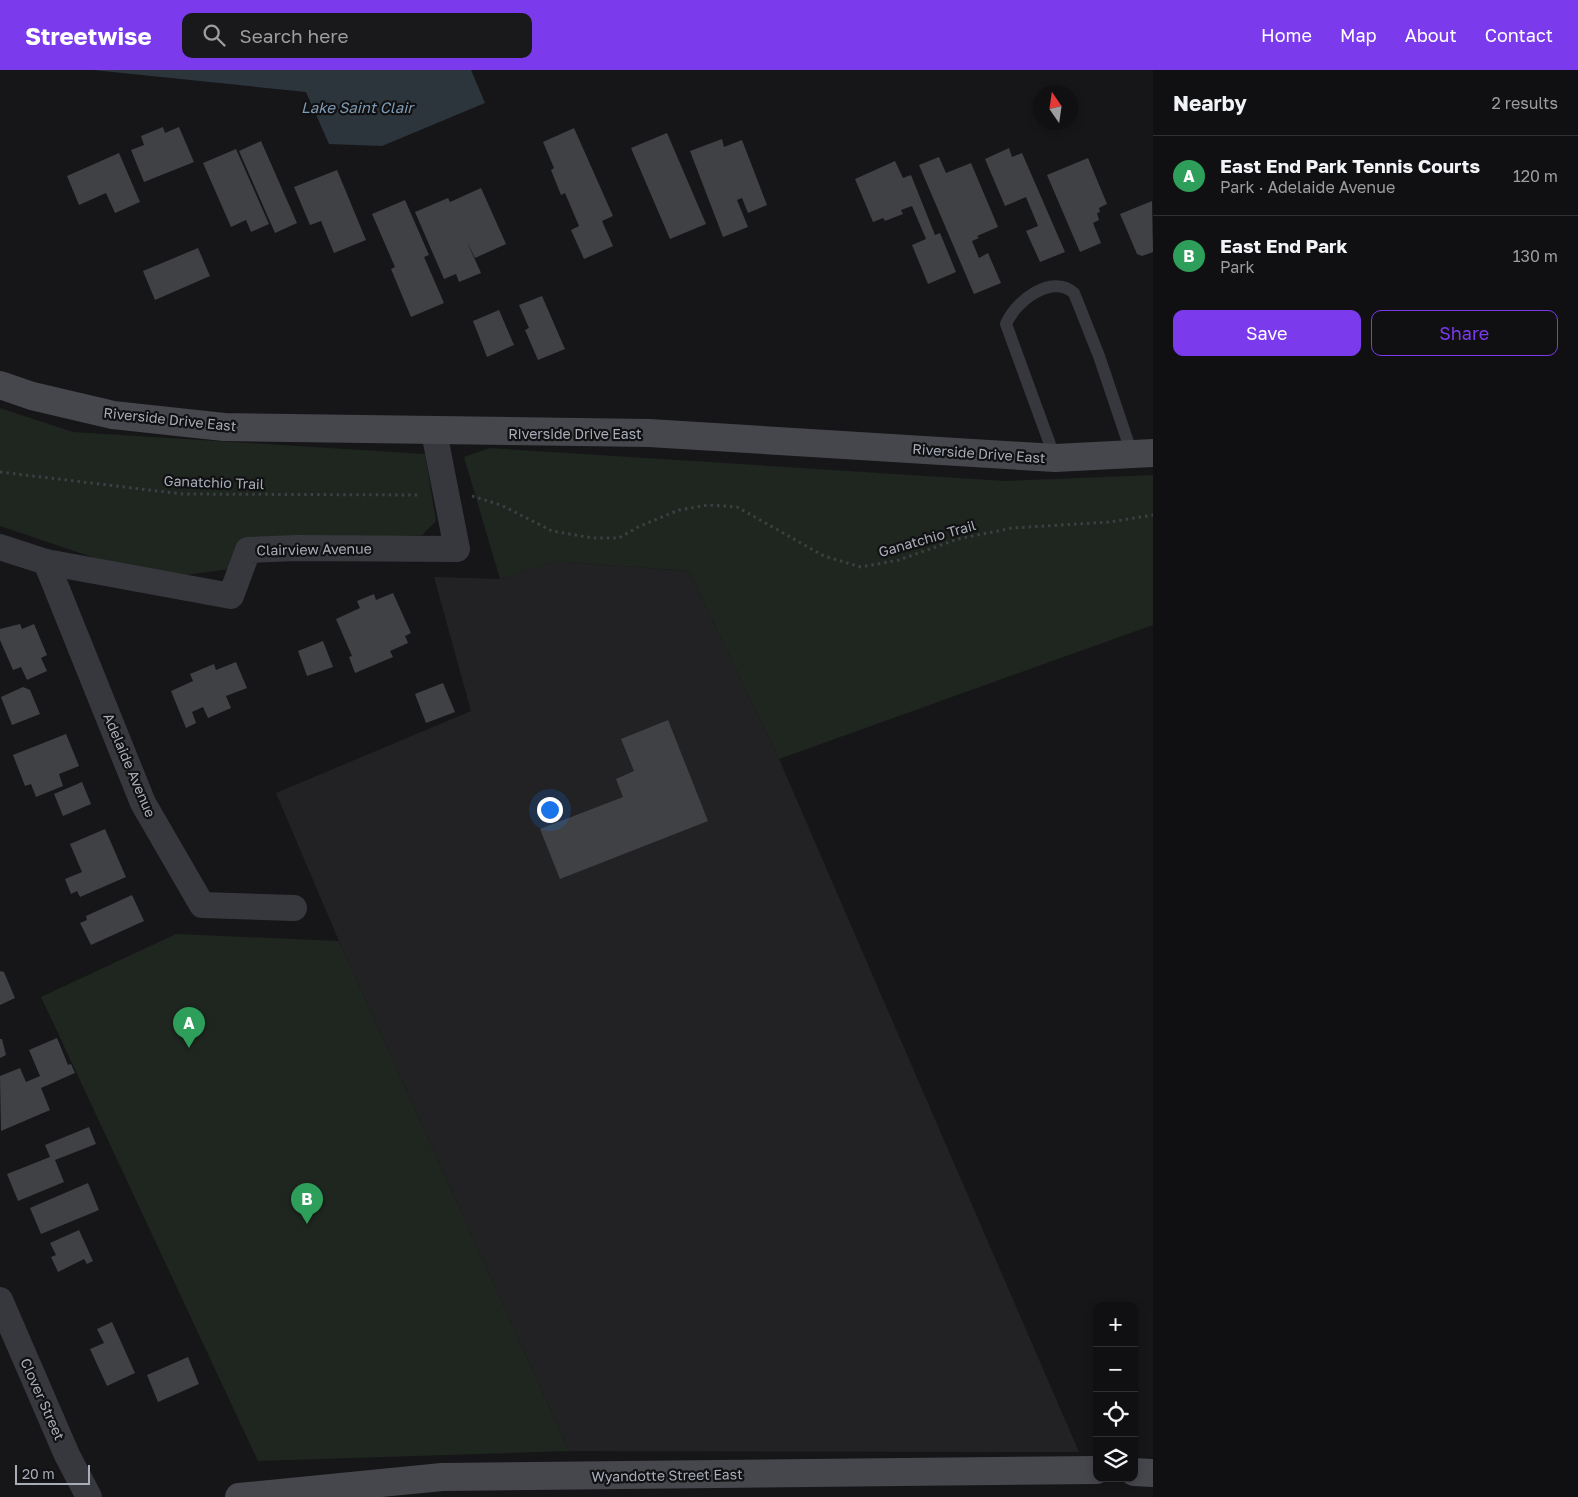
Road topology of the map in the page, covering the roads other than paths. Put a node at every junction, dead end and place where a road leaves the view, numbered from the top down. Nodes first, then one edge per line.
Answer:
1 (0, 385) edge
2 (434, 432) junction
3 (1143, 454) edge
4 (1055, 458) junction
5 (0, 546) edge
6 (46, 562) junction
7 (294, 908) dead end
8 (0, 1300) edge
9 (1093, 1470) edge
10 (1138, 1472) edge
11 (1153, 1473) edge
12 (89, 1497) edge
13 (239, 1497) edge

1 - 2 main road, Riverside Drive East
2 - 4 main road, Riverside Drive East
2 - 6 street, Clairview Avenue
3 - 4 main road, Riverside Drive East
3 - 4 lane
5 - 6 street, Clairview Avenue
6 - 7 street, Adelaide Avenue
8 - 12 street, Clover Street
9 - 13 main road, Wyandotte Street East
10 - 11 main road

